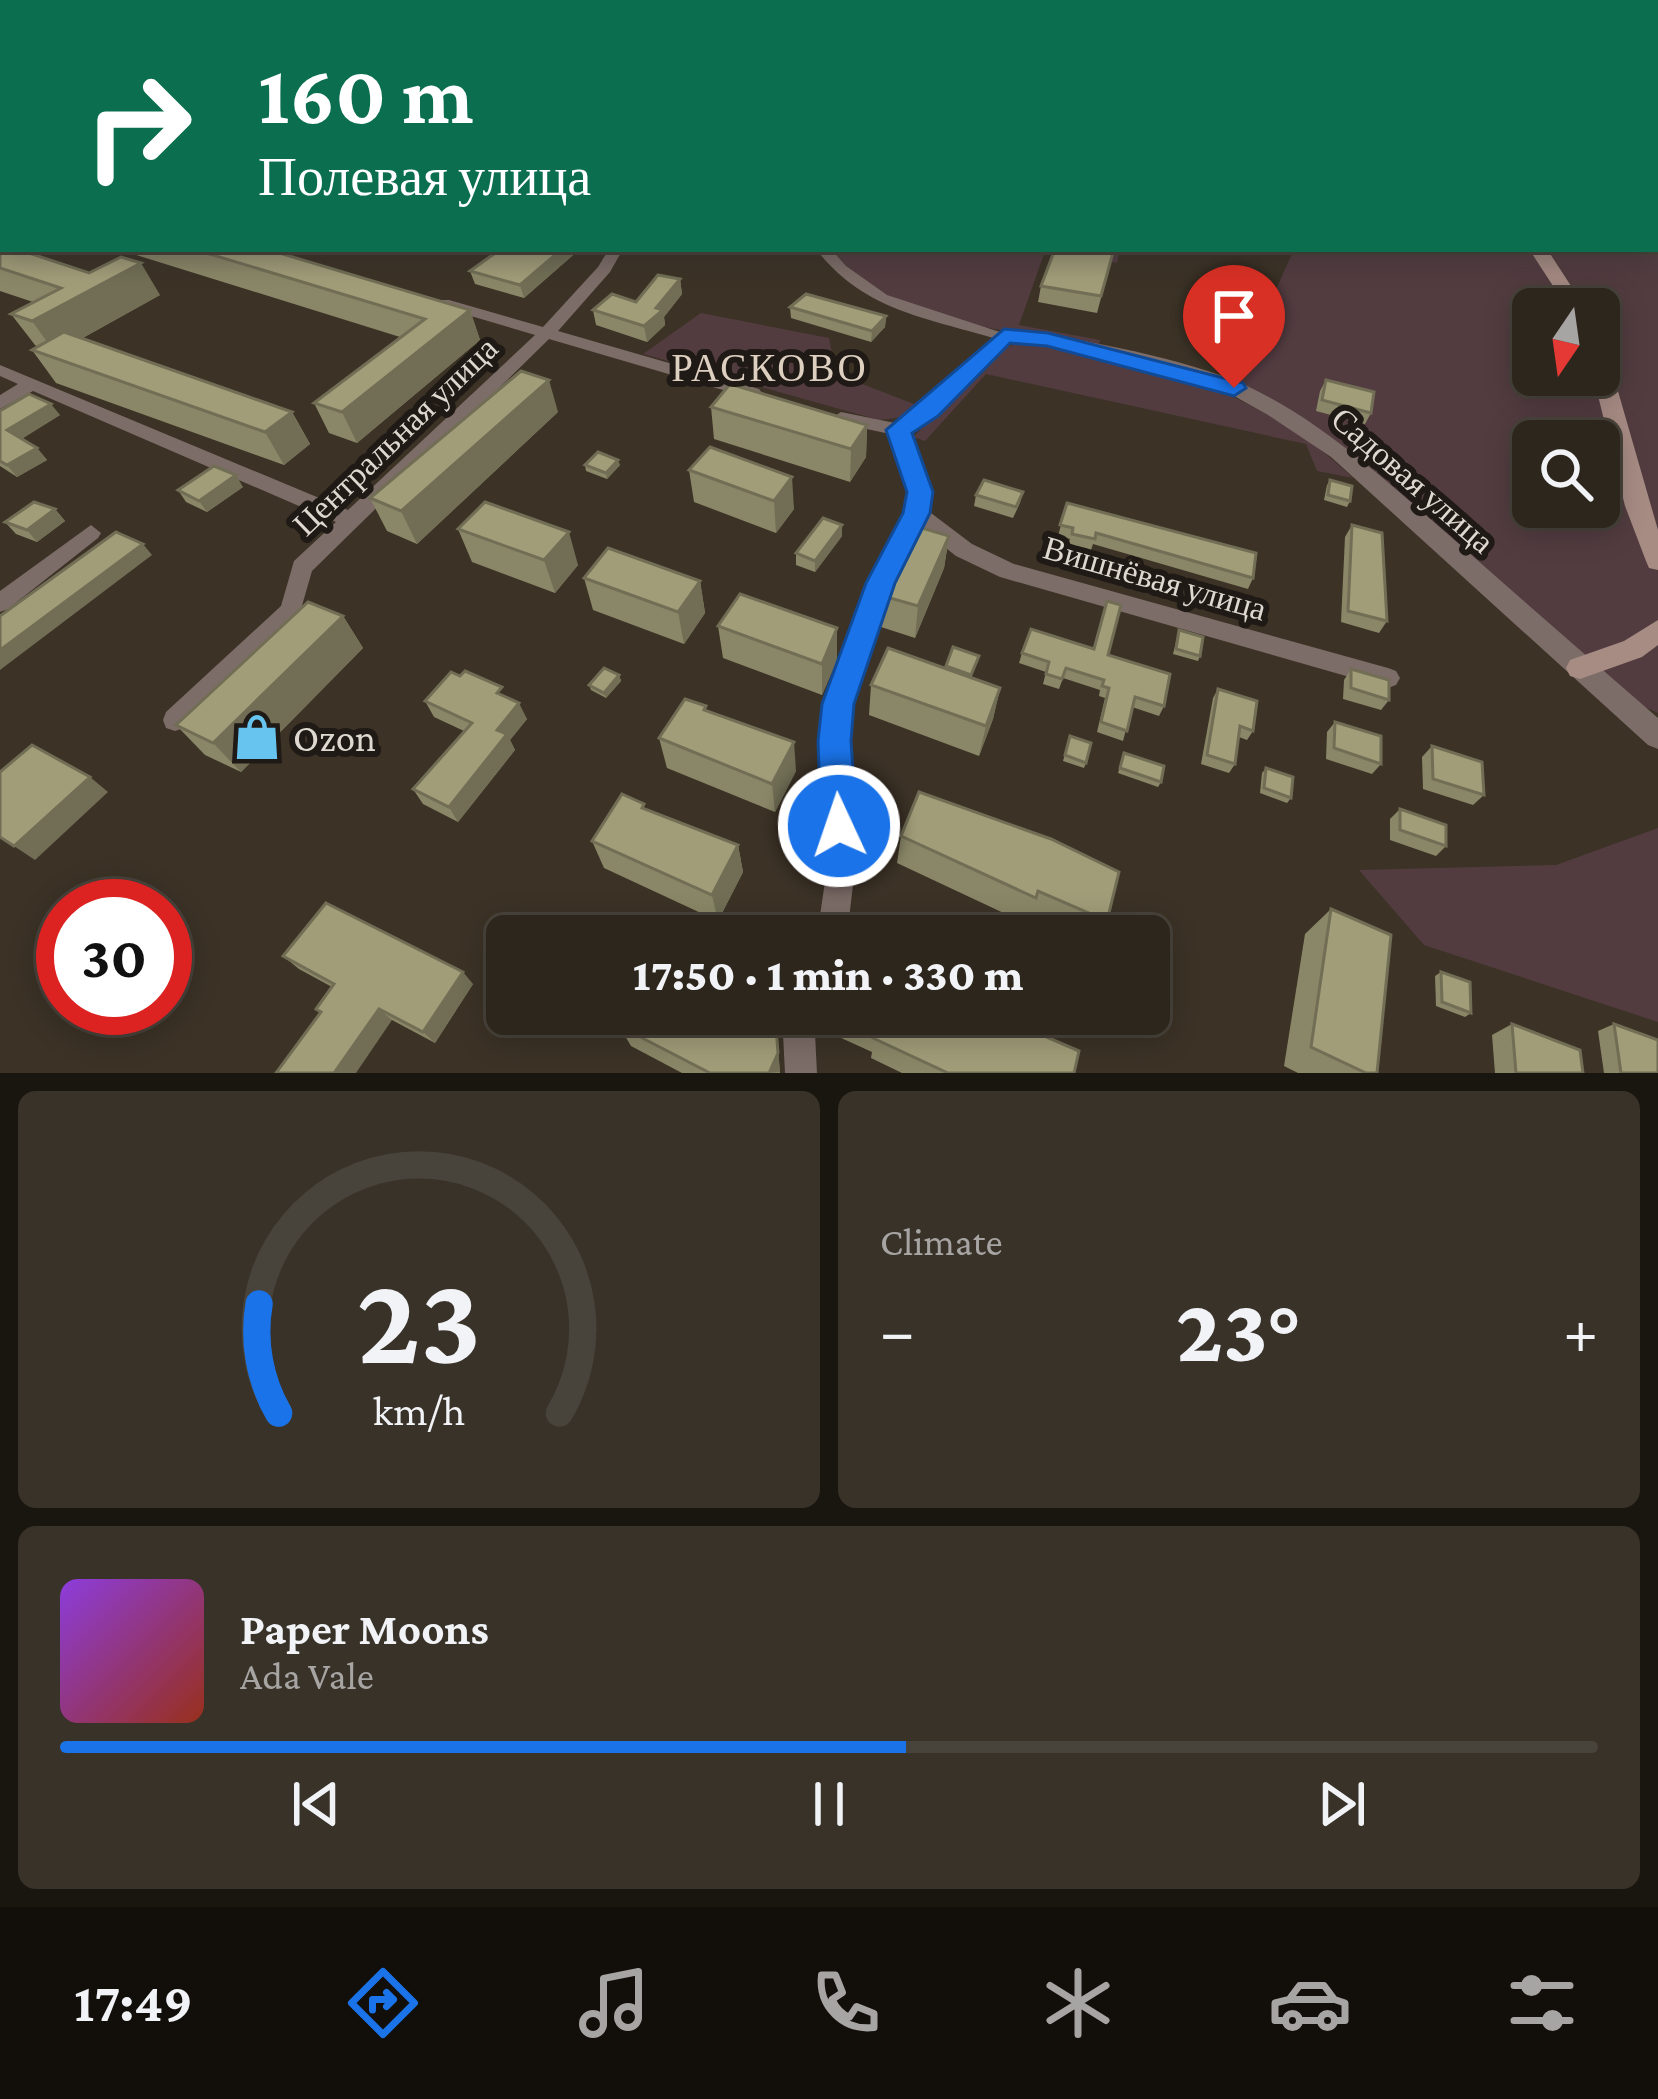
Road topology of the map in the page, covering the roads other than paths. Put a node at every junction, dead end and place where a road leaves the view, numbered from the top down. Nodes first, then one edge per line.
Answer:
1 (614, 252) edge
2 (826, 252) edge
3 (1540, 252) edge
4 (1563, 288) edge
5 (431, 302) edge
6 (543, 335) junction
7 (1004, 336) junction
8 (0, 370) edge
9 (33, 383) junction
10 (764, 396) edge
11 (1608, 396) edge
12 (0, 403) edge
13 (830, 415) edge
14 (898, 430) junction
15 (916, 513) junction
16 (351, 520) junction
17 (91, 533) dead end
18 (1658, 561) edge
19 (0, 603) edge
20 (1658, 632) edge
21 (1580, 668) junction
22 (1388, 678) edge
23 (175, 720) edge
24 (1658, 736) edge
25 (835, 915) edge
26 (799, 1035) edge
27 (801, 1073) edge

1 - 6 street, Центральная улица
2 - 7 street, Садовая улица
3 - 4 main road
5 - 6 street
6 - 10 street
6 - 16 street, Центральная улица
7 - 14 street
7 - 21 street, Садовая улица
8 - 9 street
9 - 12 street
9 - 16 street
11 - 18 main road
13 - 14 street
14 - 15 street
15 - 22 street, Вишнёвая улица
15 - 25 street
16 - 23 street, Центральная улица
17 - 19 street
20 - 21 main road
21 - 24 street, Садовая улица
26 - 27 street

